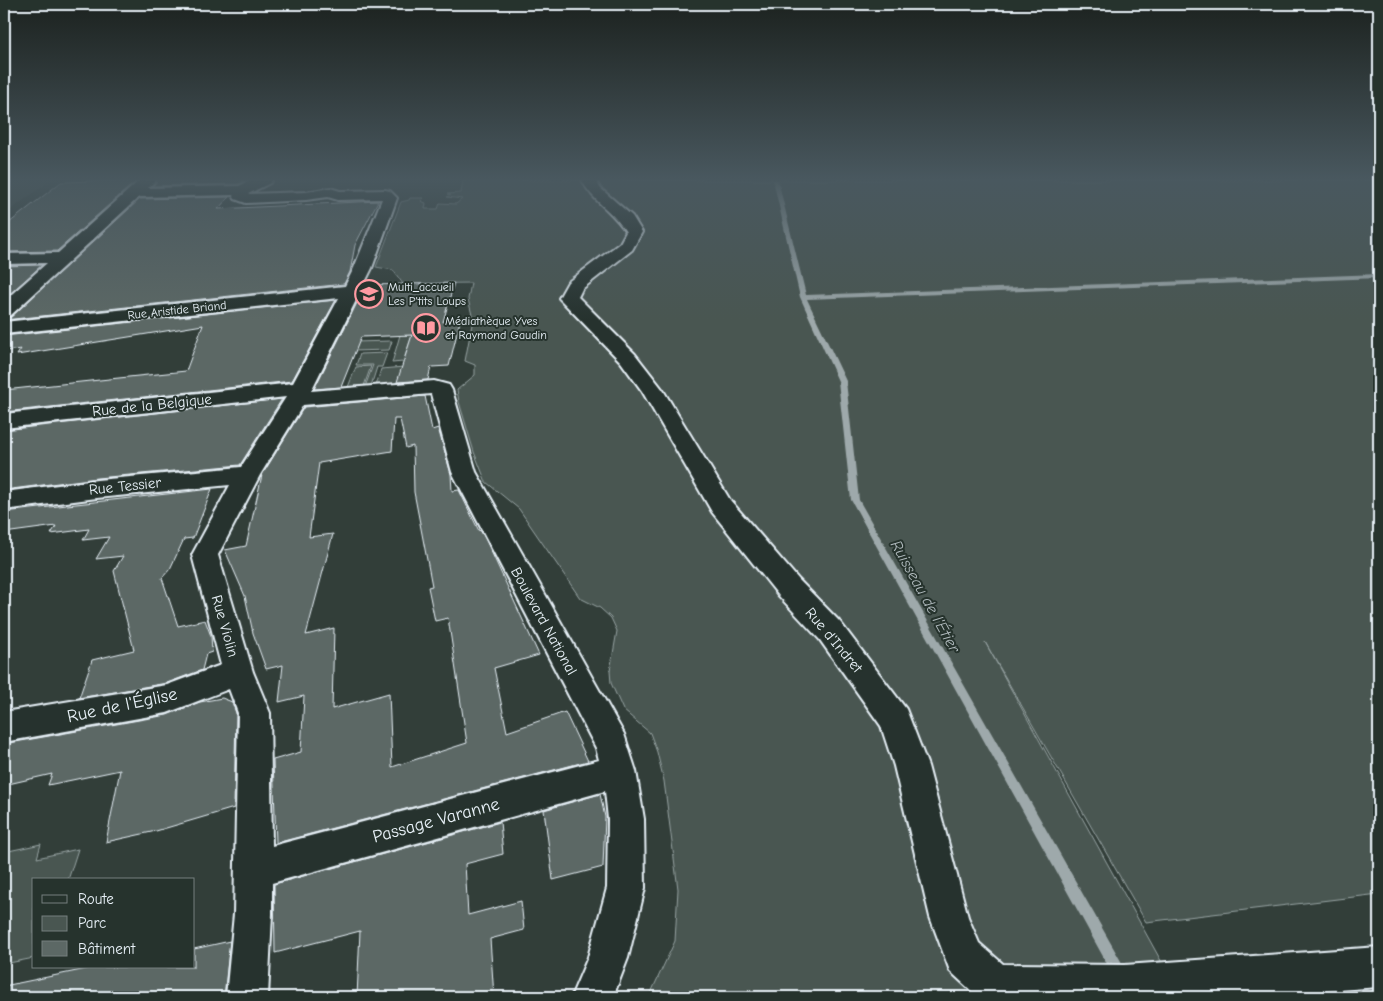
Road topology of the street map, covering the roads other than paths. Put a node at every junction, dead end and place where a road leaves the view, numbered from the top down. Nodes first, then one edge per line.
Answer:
1 (97, 227) edge
2 (379, 227) edge
3 (631, 227) edge
4 (62, 258) junction
5 (4, 259) edge
6 (351, 291) junction
7 (4, 311) edge
8 (4, 328) edge
9 (299, 394) junction
10 (4, 421) edge
11 (248, 475) junction
12 (4, 501) edge
13 (238, 672) junction
14 (4, 727) edge
15 (619, 771) junction
16 (253, 870) junction
17 (1379, 967) edge
18 (247, 997) edge
19 (592, 997) edge

1 - 4 street
2 - 6 street, Rue Violin
3 - 17 street, Rue d'Indret
4 - 5 street
4 - 7 street
6 - 8 street, Rue Aristide Briand
6 - 9 street, Rue Violin
9 - 10 street, Rue de la Belgique
9 - 11 street, Rue Violin
9 - 15 street, Boulevard National
11 - 12 street, Rue Tessier
11 - 13 street, Rue Violin
13 - 14 street, Rue de l'Église
13 - 16 street, Rue Violin
15 - 16 street, Passage Varanne
15 - 19 street, Boulevard National
16 - 18 street, Rue Violin

